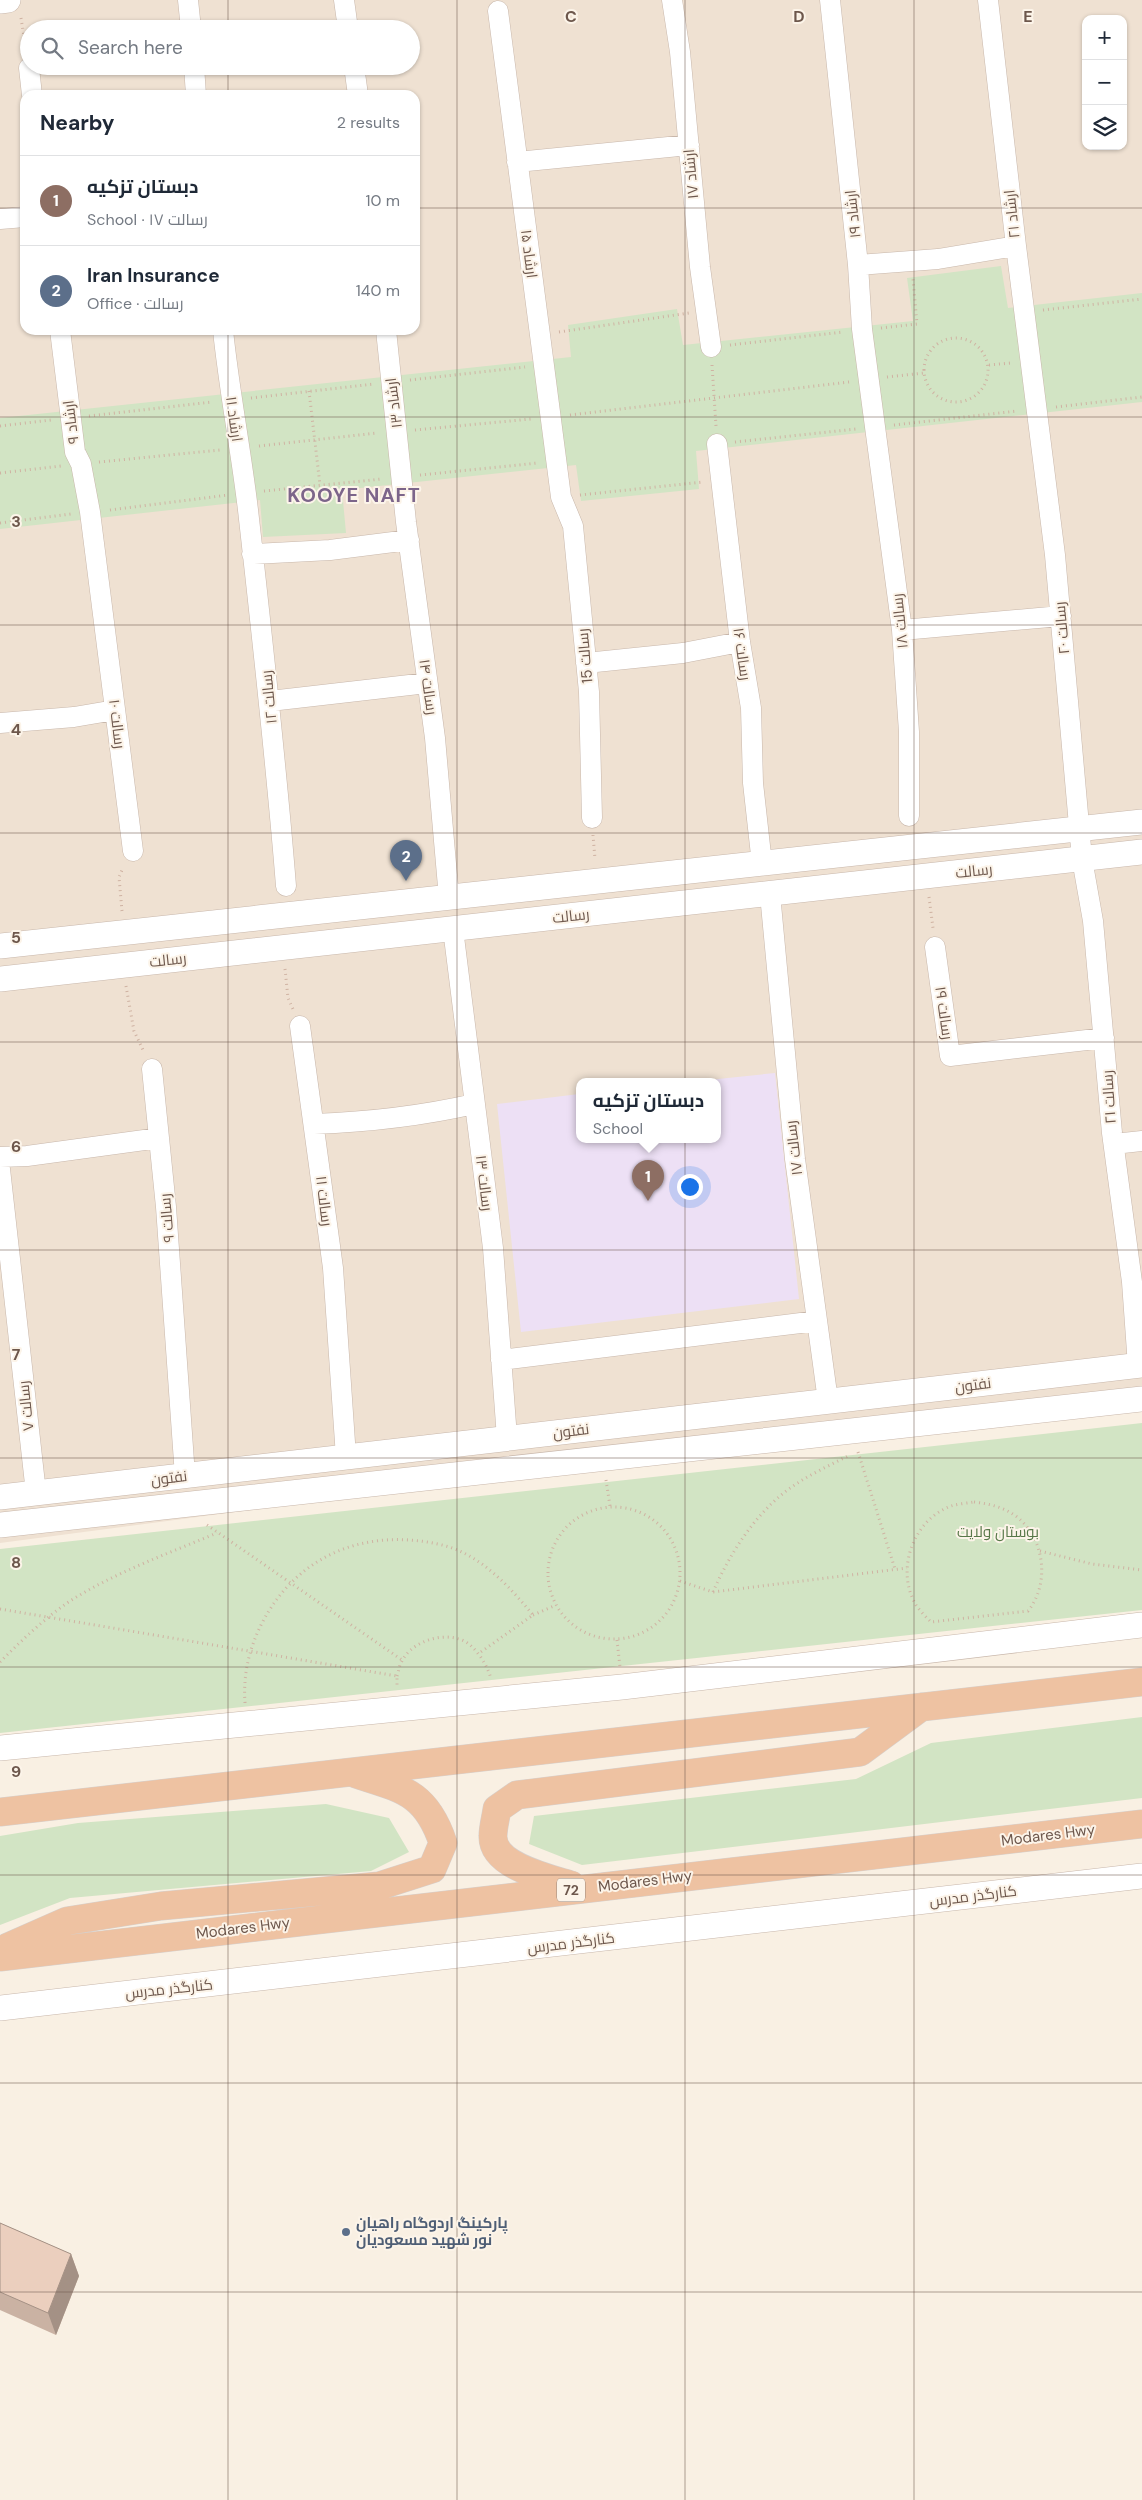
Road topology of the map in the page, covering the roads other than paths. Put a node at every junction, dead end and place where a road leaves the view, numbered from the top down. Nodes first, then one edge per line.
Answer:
1 (188, 0) edge
2 (344, 0) edge
3 (672, 0) edge
4 (830, 0) edge
5 (988, 0) edge
6 (498, 11) dead end
7 (190, 20) edge
8 (347, 20) edge
9 (30, 75) edge
10 (195, 75) edge
11 (355, 75) edge
12 (31, 90) edge
13 (196, 90) edge
14 (357, 90) edge
15 (689, 145) junction
16 (517, 162) junction
17 (20, 217) edge
18 (0, 218) edge
19 (1016, 246) junction
20 (858, 265) junction
21 (61, 335) edge
22 (224, 335) edge
23 (386, 335) edge
24 (711, 347) road end
25 (1040, 418) joint
26 (874, 428) joint
27 (717, 444) road end
28 (401, 477) joint
29 (561, 497) joint
30 (247, 500) joint
31 (90, 512) joint
32 (409, 540) junction
33 (252, 554) junction
34 (1061, 616) junction
35 (902, 630) junction
36 (740, 642) junction
37 (586, 663) junction
38 (427, 683) junction
39 (270, 701) junction
40 (115, 710) junction
41 (0, 723) edge
42 (910, 816) dead end
43 (592, 818) road end
44 (1142, 822) edge
45 (1080, 829) junction
46 (133, 851) road end
47 (1142, 852) edge
48 (812, 859) junction
49 (1082, 859) junction
50 (762, 864) junction
51 (286, 886) dead end
52 (815, 889) junction
53 (770, 894) junction
54 (449, 898) junction
55 (453, 929) junction
56 (0, 946) edge
57 (935, 947) road end
58 (0, 979) edge
59 (300, 1026) road end
60 (1104, 1038) junction
61 (152, 1068) road end
62 (474, 1104) junction
63 (314, 1124) junction
64 (159, 1138) junction
65 (1142, 1141) edge
66 (1114, 1144) junction
67 (0, 1157) edge
68 (0, 1169) edge
69 (817, 1321) junction
70 (501, 1360) junction
71 (1140, 1365) edge
72 (1142, 1399) edge
73 (828, 1401) junction
74 (656, 1421) junction
75 (507, 1438) junction
76 (660, 1452) junction
77 (346, 1457) junction
78 (185, 1476) junction
79 (115, 1484) junction
80 (36, 1493) junction
81 (0, 1497) edge
82 (117, 1512) junction
83 (0, 1525) edge
84 (1142, 1625) edge
85 (1142, 1682) edge
86 (922, 1706) junction
87 (0, 1748) edge
88 (347, 1771) junction
89 (0, 1812) edge
90 (1136, 1827) edge
91 (1142, 1876) edge
92 (581, 1889) junction
93 (0, 1950) edge
94 (0, 1957) edge
95 (0, 2008) edge

1 - 7 street
2 - 8 street
3 - 15 street, ارشاد ۱۷
4 - 20 street, ارشاد ۱۹
5 - 19 street, ارشاد ۲۱
6 - 16 street, ارشاد ۱۵
9 - 12 street
10 - 13 street
11 - 14 street
15 - 16 street
15 - 24 street, ارشاد ۱۷
16 - 29 street, ارشاد ۱۵
17 - 18 street
19 - 20 street
19 - 25 street, ارشاد ۲۱
20 - 26 street, ارشاد ۱۹
21 - 31 street, ارشاد ۹
22 - 30 street, ارشاد ۱۱
23 - 28 street, ارشاد ۱۳
25 - 34 street, رسالت ٢٠
26 - 35 street, رسالت ۱۸
27 - 36 street, رسالت ۱۶
28 - 32 street, رسالت ۱۴
29 - 37 street, رسالت 15
30 - 33 street, رسالت ۱۲
31 - 40 street, رسالت ۱۰
32 - 33 street
32 - 38 street, رسالت ۱۴
33 - 39 street, رسالت ۱۲
34 - 35 street
34 - 45 street, رسالت ٢٠
35 - 42 street, رسالت ۱۸
36 - 37 street
36 - 50 street, رسالت ۱۶
37 - 43 street, رسالت 15
38 - 39 street
38 - 54 street, رسالت ۱۴
39 - 51 street, رسالت ۱۲
40 - 41 street
40 - 46 street, رسالت ۱۰
44 - 45 street, رسالت
45 - 48 street, رسالت
45 - 49 street, رسالت ۲۱
47 - 49 street, رسالت
48 - 50 street, رسالت
48 - 52 street
49 - 52 street, رسالت
49 - 60 street, رسالت ۲۱
50 - 54 street, رسالت
52 - 53 street, رسالت
53 - 55 street, رسالت
53 - 69 street, رسالت ۱۷
54 - 55 street
54 - 56 street, رسالت
55 - 58 street, رسالت
55 - 62 street, رسالت ۱۳
57 - 60 street, رسالت ۱۹
59 - 63 street, رسالت ۱۱
60 - 66 street, رسالت ۲۱
61 - 64 street, رسالت ۹
62 - 63 street
62 - 70 street, رسالت ۱۳
63 - 77 street, رسالت ۱۱
64 - 67 street
64 - 78 street, رسالت ۹
65 - 66 street
66 - 71 street, رسالت ۲۱
68 - 80 street, رسالت ۷
69 - 70 street
69 - 73 street, رسالت ۱۷
70 - 75 street, رسالت ۱۳
71 - 73 street, نفتون
72 - 76 street, نفتون
73 - 74 street, نفتون
74 - 75 street, نفتون
74 - 76 street
75 - 77 street, نفتون
76 - 82 street, نفتون
77 - 78 street, نفتون
78 - 79 street, نفتون
79 - 80 street, نفتون
79 - 82 street
80 - 81 street, نفتون
82 - 83 street, نفتون
84 - 87 street
85 - 86 highway
86 - 88 highway
86 - 92 highway
88 - 89 highway
88 - 93 highway
90 - 92 highway, Modares Hwy / 72
91 - 95 street, کنارگذر مدرس
92 - 94 highway, Modares Hwy / 72

